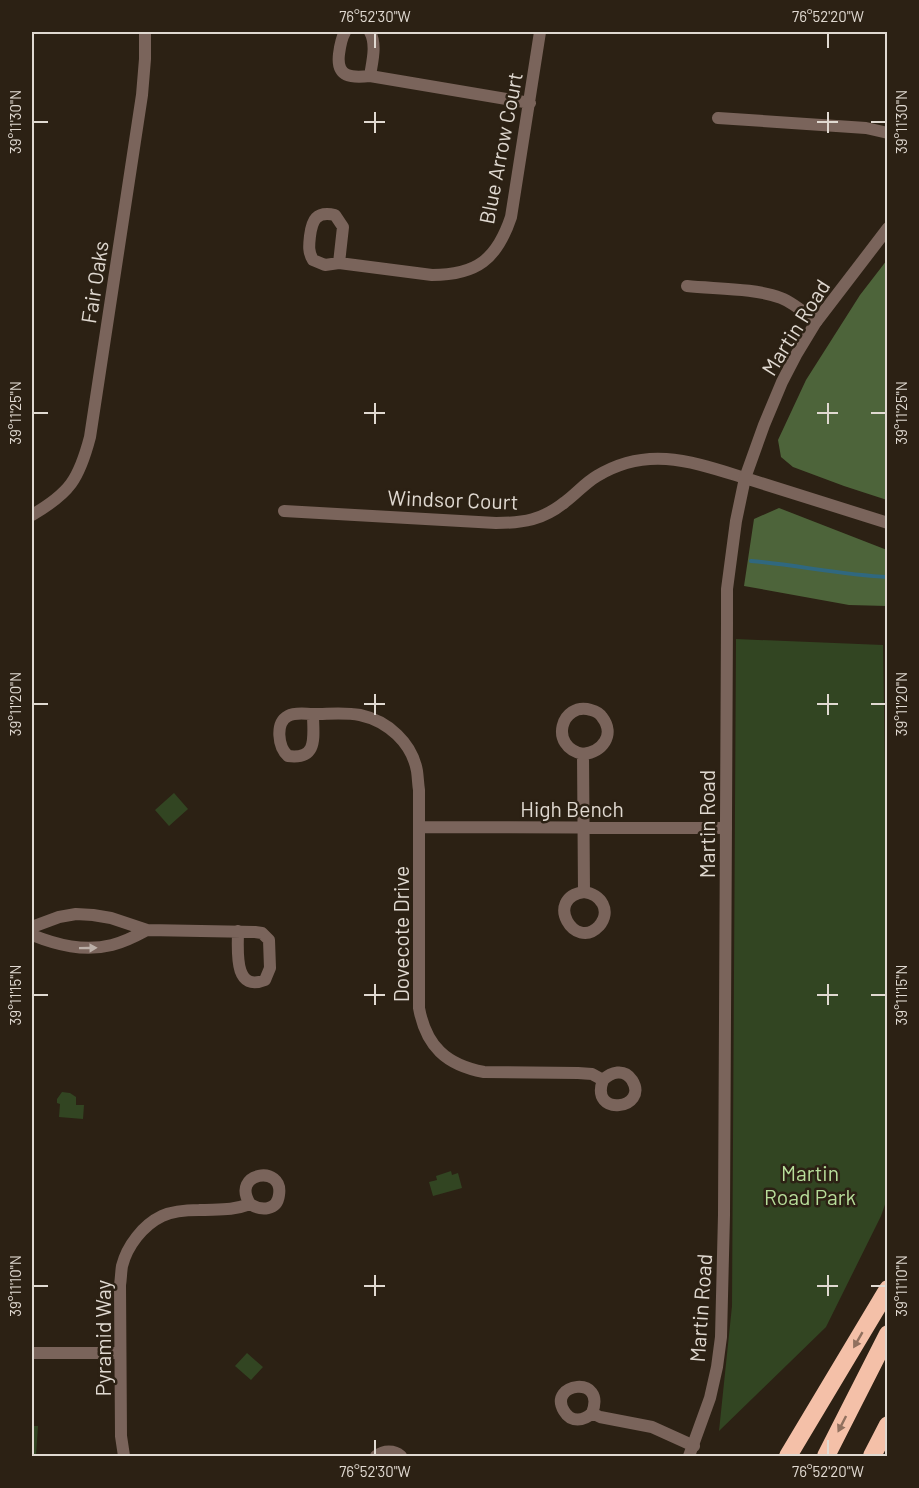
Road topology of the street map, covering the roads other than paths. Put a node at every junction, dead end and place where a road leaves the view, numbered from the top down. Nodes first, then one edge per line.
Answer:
1 (145, 32) edge
2 (345, 32) edge
3 (370, 32) edge
4 (540, 32) edge
5 (370, 76) junction
6 (530, 103) junction
7 (718, 118) dead end
8 (888, 132) edge
9 (888, 228) edge
10 (339, 263) dead end
11 (687, 286) dead end
12 (816, 322) junction
13 (745, 478) junction
14 (284, 511) dead end
15 (32, 515) edge
16 (888, 523) edge
17 (313, 714) dead end
18 (583, 754) dead end
19 (419, 827) junction
20 (584, 828) junction
21 (726, 828) junction
22 (584, 892) dead end
23 (32, 927) edge
24 (147, 930) junction
25 (238, 931) dead end
26 (32, 935) edge
27 (603, 1080) dead end
28 (250, 1204) dead end
29 (888, 1289) edge
30 (888, 1334) edge
31 (32, 1353) edge
32 (120, 1353) junction
33 (592, 1413) dead end
34 (888, 1425) edge
35 (691, 1451) edge
36 (124, 1456) edge
37 (376, 1456) edge
38 (401, 1456) edge
39 (788, 1456) edge
40 (826, 1456) edge
41 (872, 1456) edge

1 - 15 street, Fair Oaks
2 - 5 street
3 - 5 street
4 - 6 street, Blue Arrow Court
5 - 6 street
6 - 10 street, Blue Arrow Court
7 - 8 street
9 - 12 street, Martin Road
11 - 12 street
12 - 13 street, Martin Road
13 - 14 street, Windsor Court
13 - 16 street, Windsor Court
13 - 21 street, Martin Road
17 - 19 street, Dovecote Drive
18 - 20 street
19 - 20 street, High Bench
19 - 27 street, Dovecote Drive
20 - 21 street, High Bench
20 - 22 street
21 - 35 street, Martin Road
23 - 24 street
24 - 25 street
26 -> 24 street
28 - 32 street, Pyramid Way
29 -> 39 highway
30 -> 40 highway
31 - 32 street
32 - 36 street, Pyramid Way
33 - 35 street
34 - 41 highway
37 - 38 street

